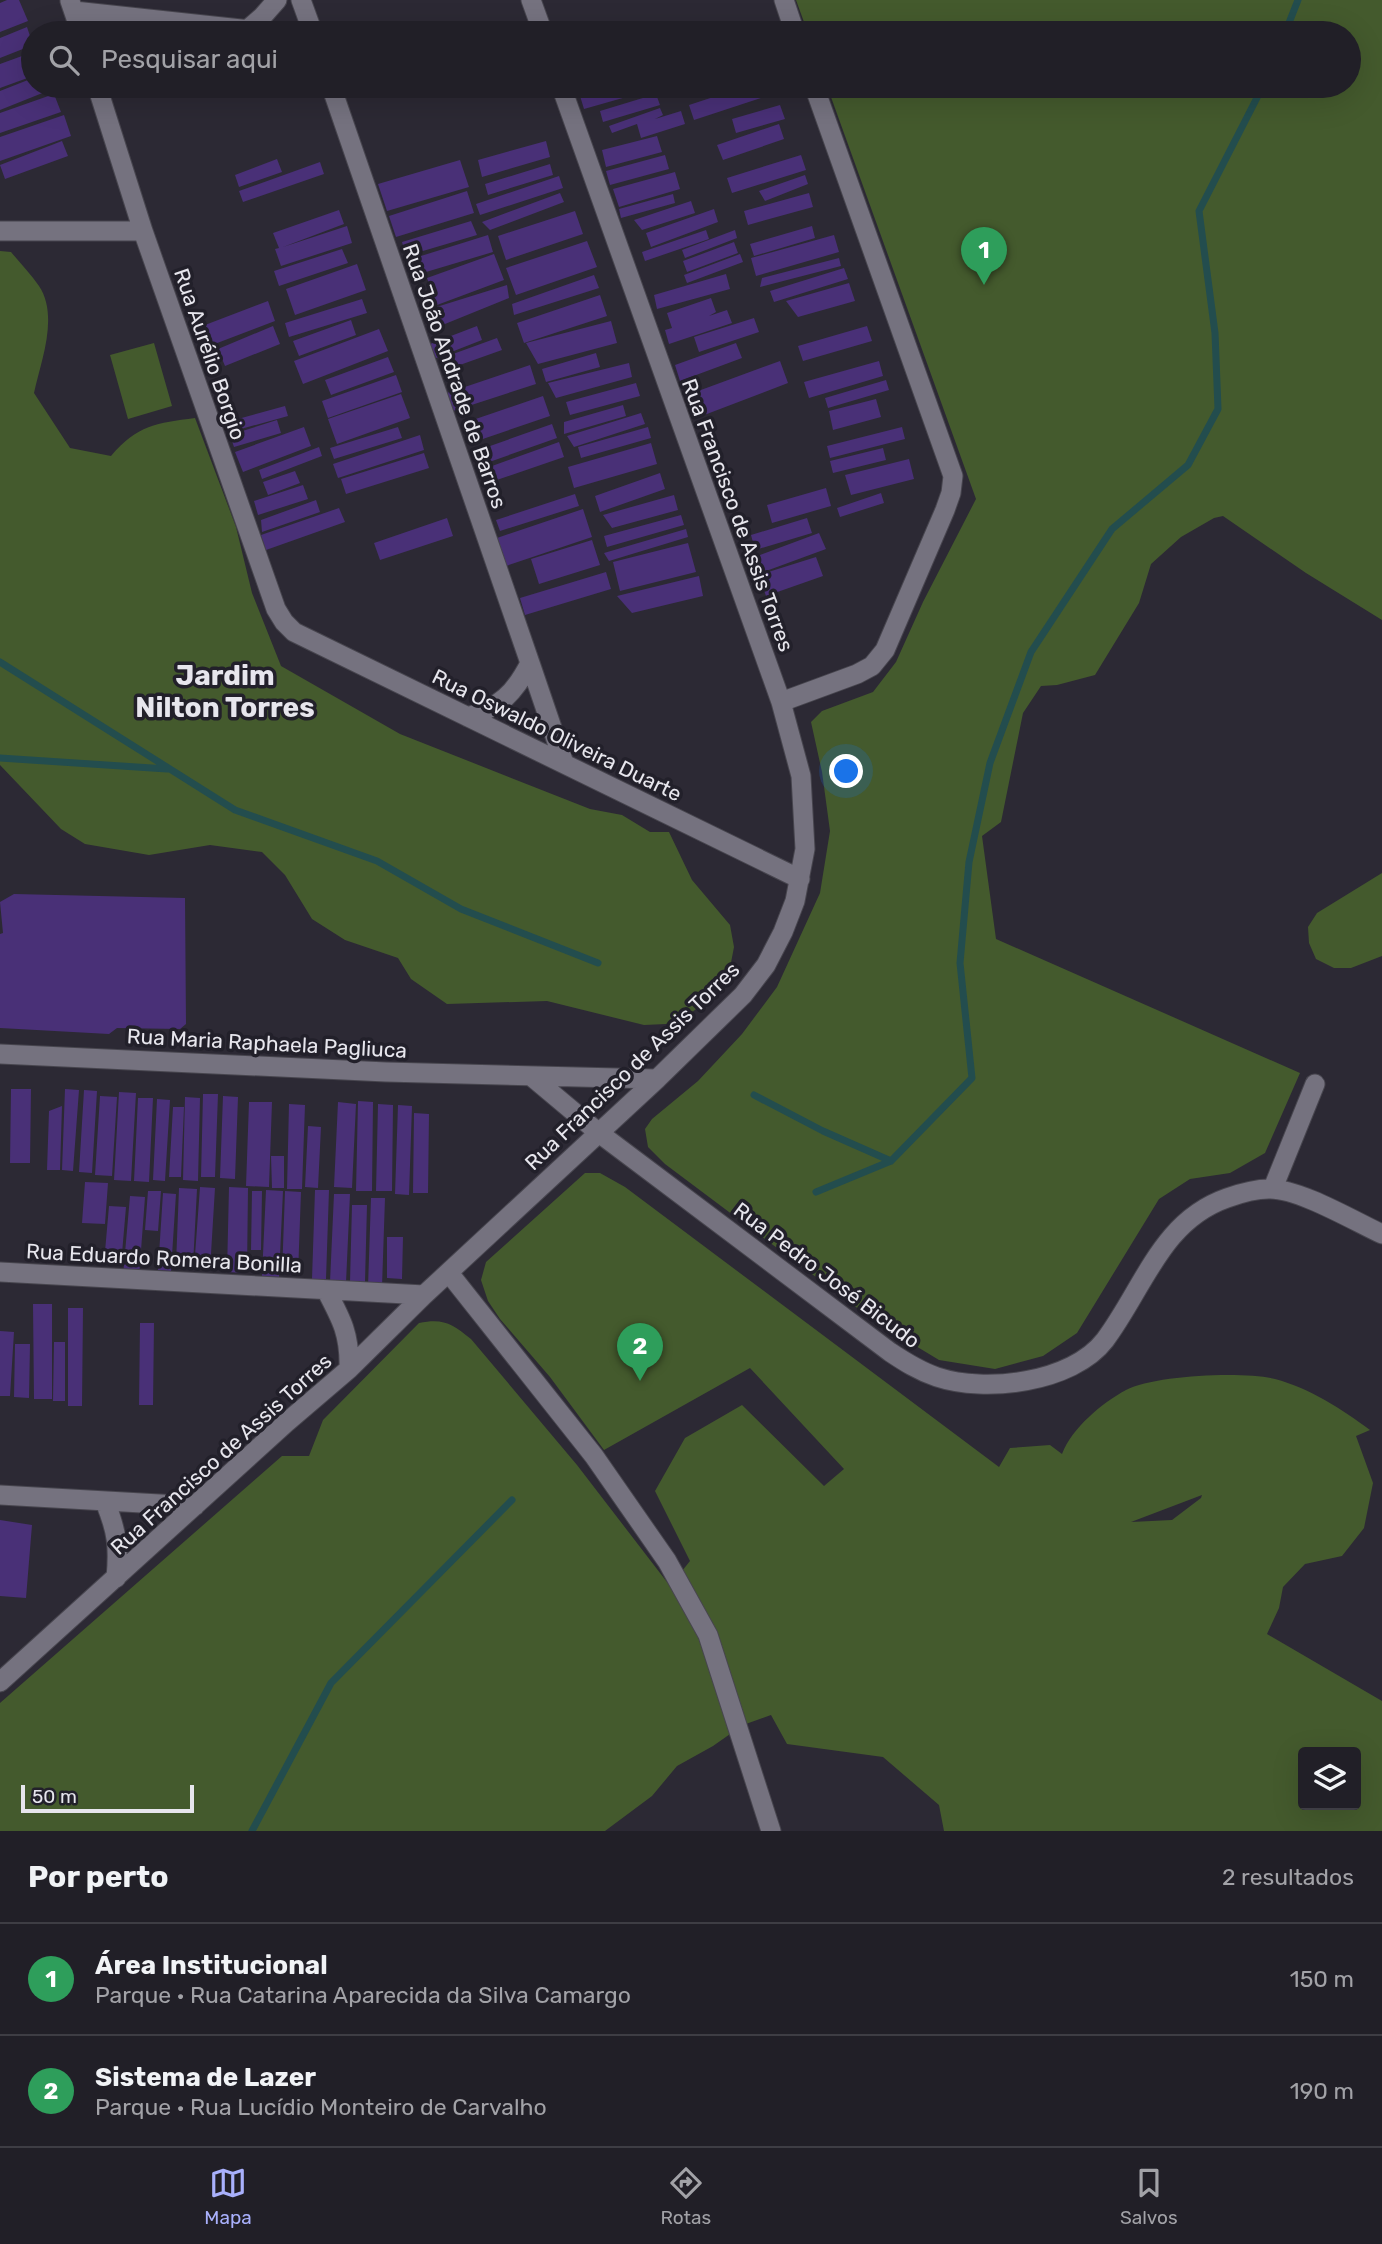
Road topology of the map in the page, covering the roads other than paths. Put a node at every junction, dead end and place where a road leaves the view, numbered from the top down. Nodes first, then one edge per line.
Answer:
1 (276, 0) edge
2 (302, 0) edge
3 (531, 0) edge
4 (784, 0) edge
5 (72, 6) edge
6 (181, 21) edge
7 (256, 21) edge
8 (309, 21) edge
9 (539, 21) edge
10 (791, 21) edge
11 (101, 98) edge
12 (339, 98) edge
13 (565, 98) edge
14 (818, 98) edge
15 (0, 231) edge
16 (143, 231) junction
17 (294, 632) joint
18 (530, 663) junction
19 (781, 702) junction
20 (468, 717) junction
21 (564, 763) junction
22 (800, 879) junction
23 (0, 1054) edge
24 (531, 1076) junction
25 (657, 1079) junction
26 (1315, 1084) dead end
27 (599, 1133) junction
28 (1273, 1188) junction
29 (1382, 1234) edge
30 (0, 1272) edge
31 (449, 1273) junction
32 (327, 1290) junction
33 (424, 1295) junction
34 (349, 1369) junction
35 (0, 1495) edge
36 (105, 1502) junction
37 (195, 1506) junction
38 (116, 1578) junction
39 (0, 1682) edge
40 (771, 1831) edge

1 - 7 street
2 - 8 street
3 - 9 street
4 - 10 street
5 - 6 street
11 - 16 street, Rua Aurélio Borgio
12 - 18 street, Rua João Andrade de Barros
13 - 19 street, Rua Francisco de Assis Torres
14 - 19 street
15 - 16 street
16 - 17 street, Rua Aurélio Borgio
17 - 20 street, Rua Oswaldo Oliveira Duarte
18 - 20 street
18 - 21 street, Rua João Andrade de Barros
19 - 22 street, Rua Francisco de Assis Torres
20 - 21 street, Rua Oswaldo Oliveira Duarte
21 - 22 street, Rua Oswaldo Oliveira Duarte
22 - 25 street, Rua Francisco de Assis Torres
23 - 24 street, Rua Maria Raphaela Pagliuca
24 - 25 street, Rua Maria Raphaela Pagliuca
24 - 27 street
25 - 27 street, Rua Francisco de Assis Torres
26 - 28 street
27 - 28 street, Rua Pedro José Bicudo
27 - 31 street, Rua Francisco de Assis Torres
28 - 29 street
30 - 32 street, Rua Eduardo Romera Bonilla
31 - 33 street, Rua Francisco de Assis Torres
31 - 40 street
32 - 33 street, Rua Eduardo Romera Bonilla
32 - 34 street, Rua Eduardo Romera Bonilla
33 - 34 street, Rua Francisco de Assis Torres
34 - 37 street, Rua Francisco de Assis Torres
35 - 36 street
36 - 37 street
36 - 38 street
37 - 38 street, Rua Francisco de Assis Torres
38 - 39 street, Rua Francisco de Assis Torres

